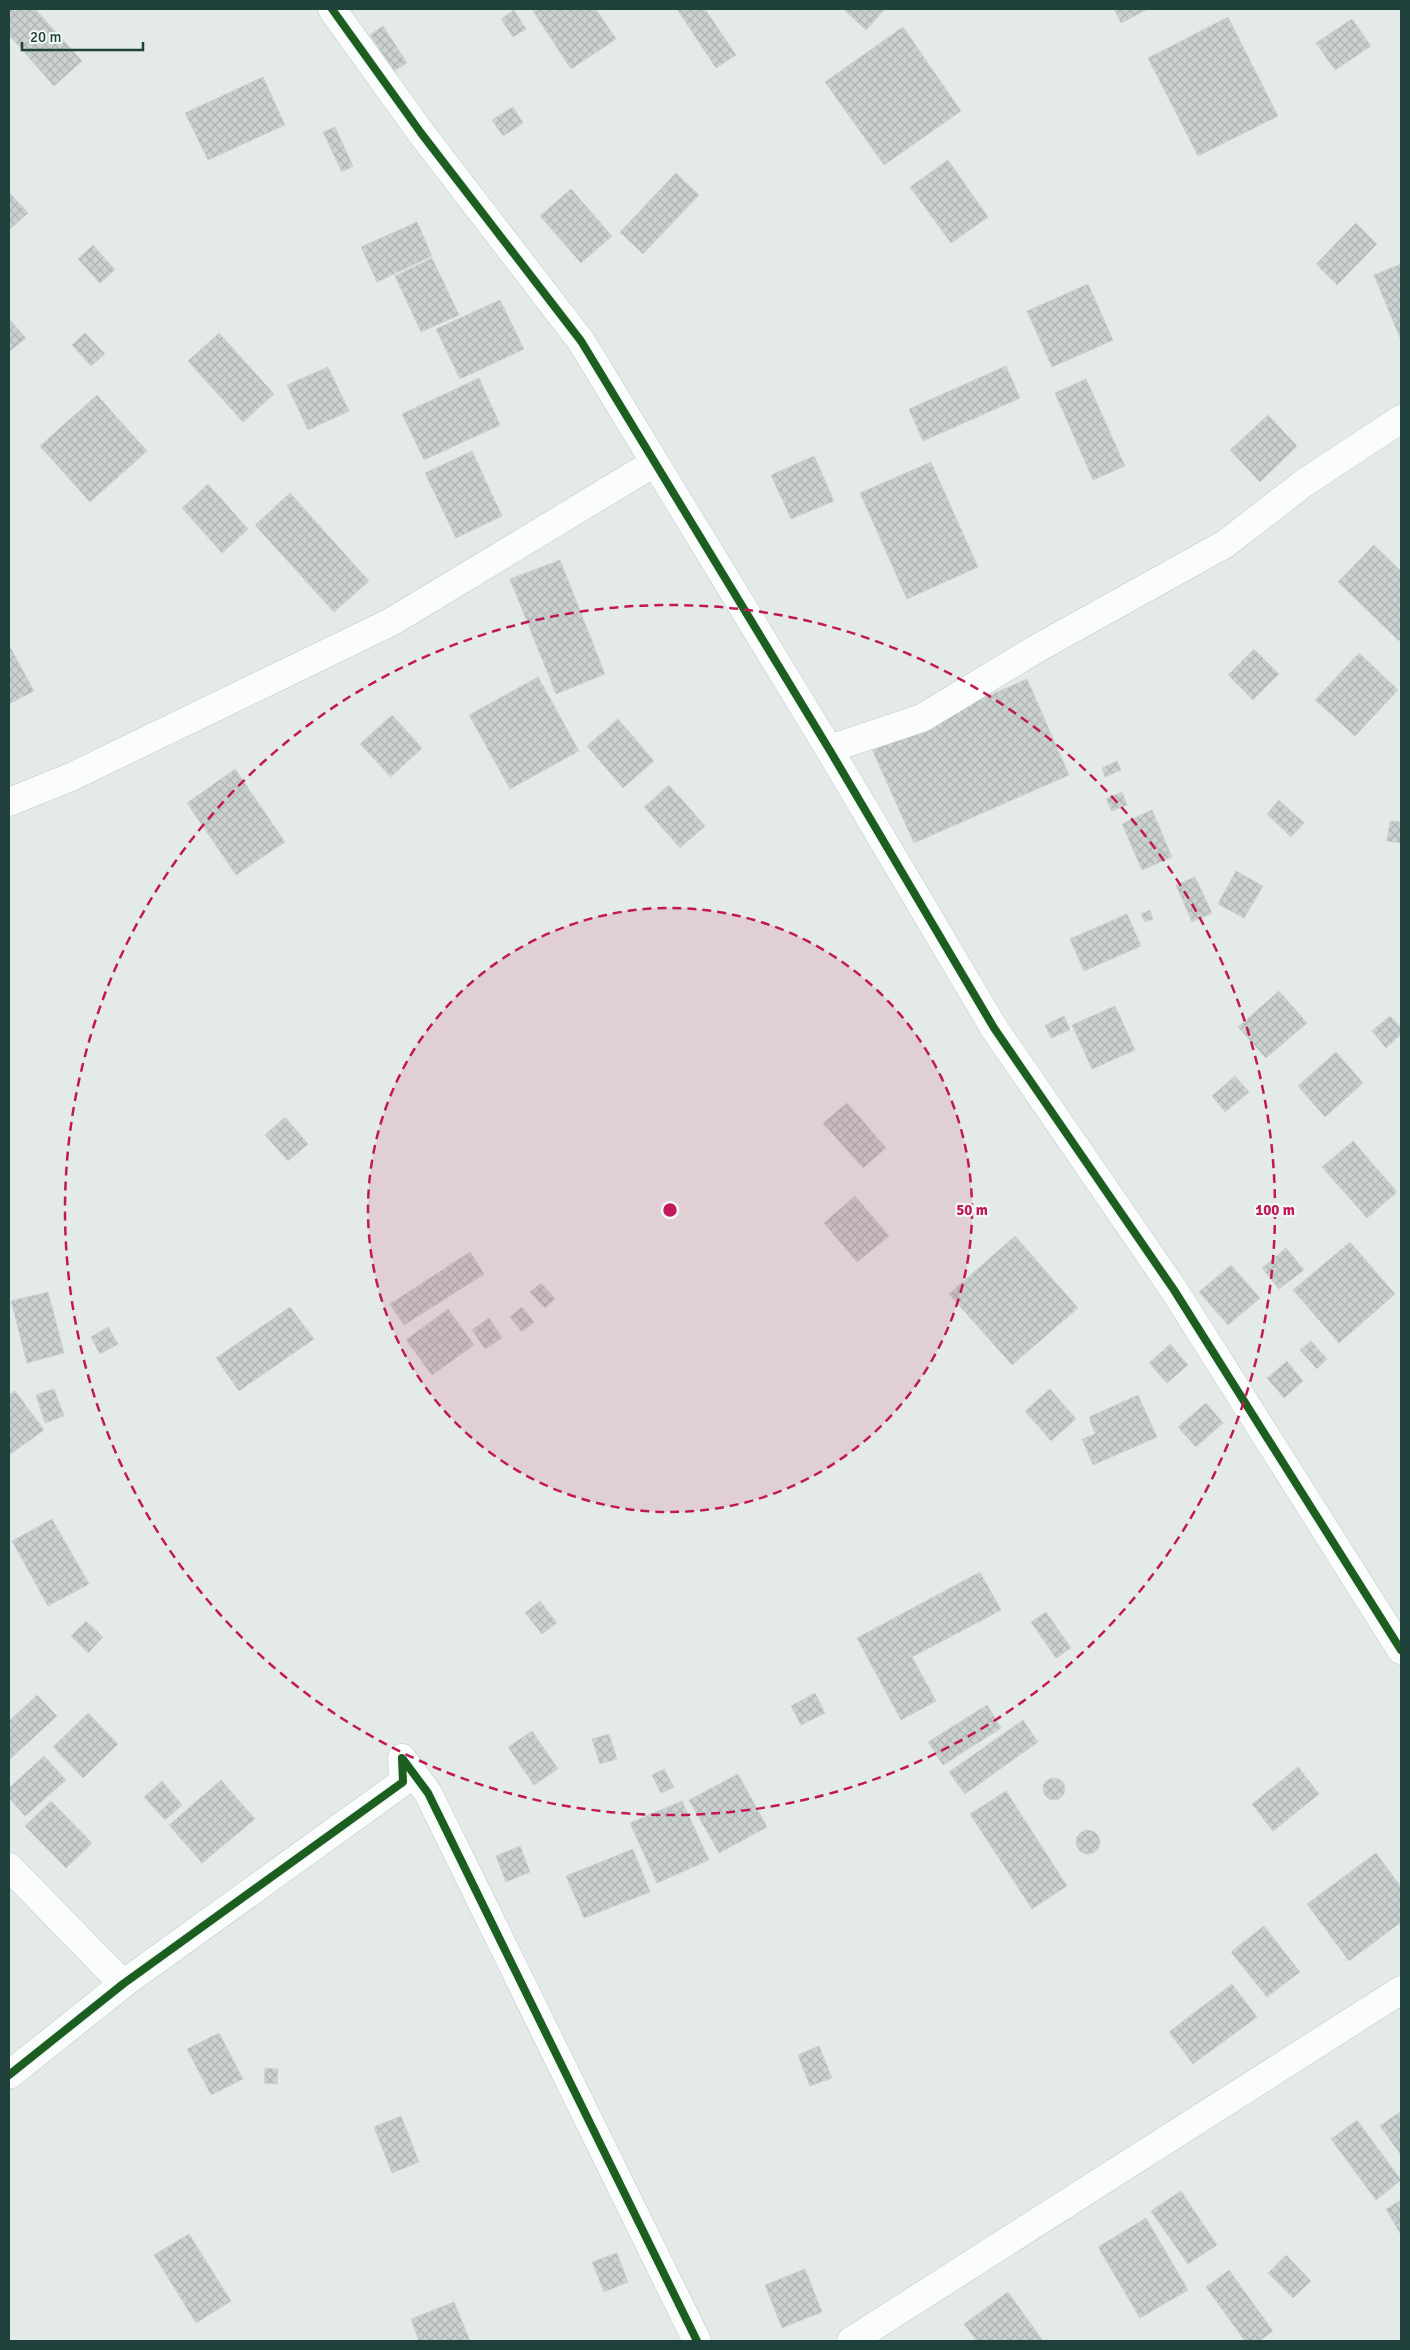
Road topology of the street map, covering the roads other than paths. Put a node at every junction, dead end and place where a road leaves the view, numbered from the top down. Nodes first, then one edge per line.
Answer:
1 (332, 9) edge
2 (1401, 419) edge
3 (654, 462) junction
4 (829, 749) junction
5 (9, 802) edge
6 (1401, 1650) edge
7 (9, 1867) edge
8 (123, 1984) junction
9 (1401, 1990) edge
10 (9, 2075) edge
11 (697, 2341) edge
12 (851, 2341) edge

1 - 3 street
2 - 4 street
3 - 4 street
3 - 5 street
4 - 6 street
7 - 8 street
8 - 10 street
8 - 11 street
9 - 12 street

